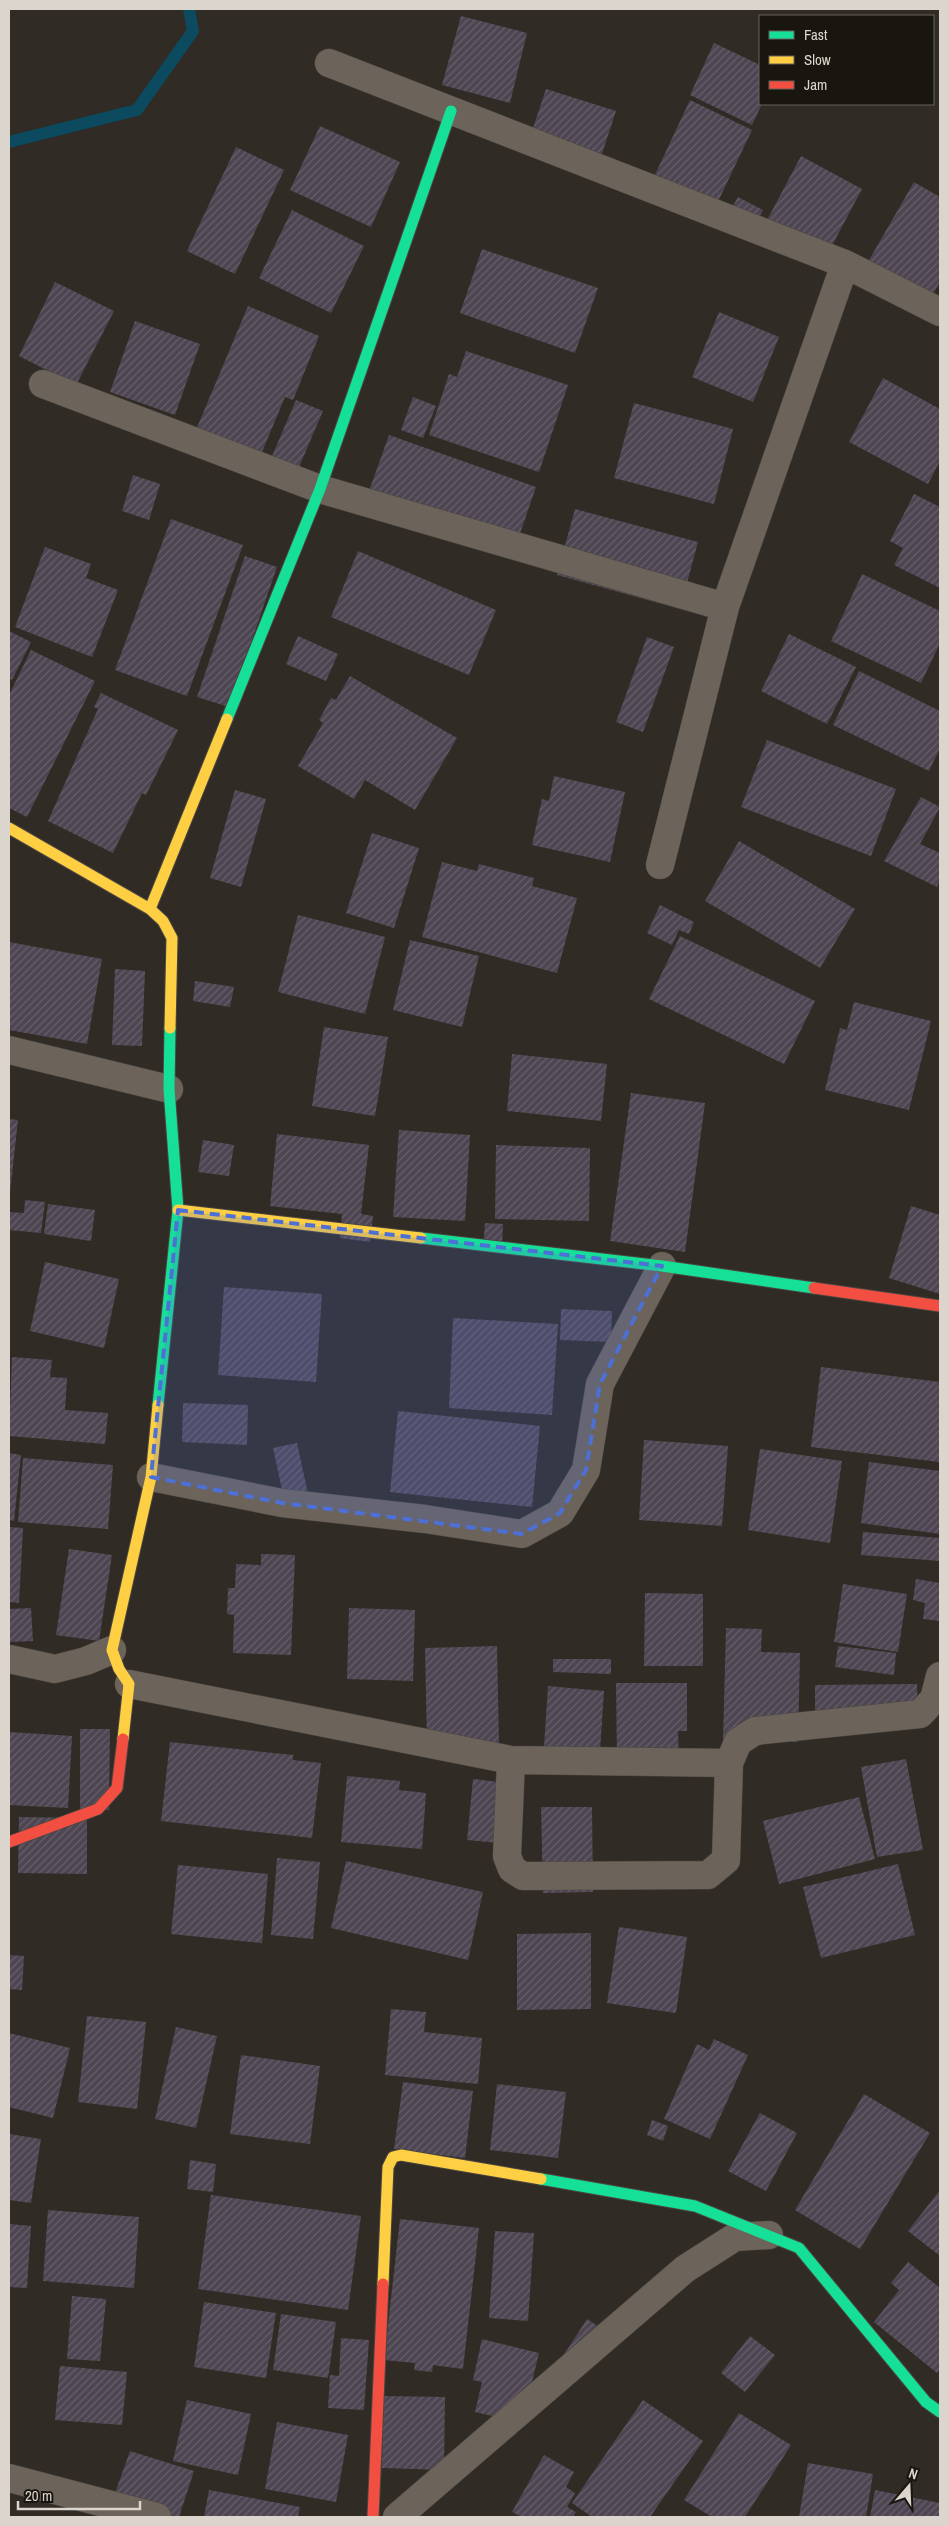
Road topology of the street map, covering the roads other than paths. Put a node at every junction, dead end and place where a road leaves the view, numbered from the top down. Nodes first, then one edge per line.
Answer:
1 (329, 63) dead end
2 (451, 111) junction
3 (845, 264) junction
4 (940, 312) edge
5 (43, 384) dead end
6 (320, 489) junction
7 (724, 607) junction
8 (9, 828) edge
9 (660, 865) dead end
10 (150, 909) junction
11 (9, 1050) edge
12 (170, 1089) junction
13 (178, 1210) junction
14 (662, 1266) junction
15 (940, 1306) edge
16 (151, 1477) junction
17 (112, 1650) junction
18 (9, 1659) edge
19 (940, 1676) edge
20 (129, 1684) junction
21 (511, 1760) junction
22 (729, 1763) junction
23 (9, 1842) edge
24 (769, 2235) junction
25 (940, 2412) edge
26 (9, 2478) edge
27 (157, 2517) edge
28 (373, 2517) edge
29 (396, 2517) edge

1 - 2 street
2 - 3 street
2 - 6 street
3 - 4 street
3 - 7 street
5 - 6 street
6 - 7 street
6 - 10 street
7 - 9 street
8 - 10 street
10 - 12 street
11 - 12 street
12 - 13 street
13 - 14 street
13 - 16 street
14 - 15 street
14 - 16 street
16 - 17 street
17 - 18 street
17 - 20 street
19 - 22 street
20 - 21 street
20 - 23 street
21 - 22 street
21 - 22 street
24 - 25 street
24 - 28 street
24 - 29 street
26 - 27 street

